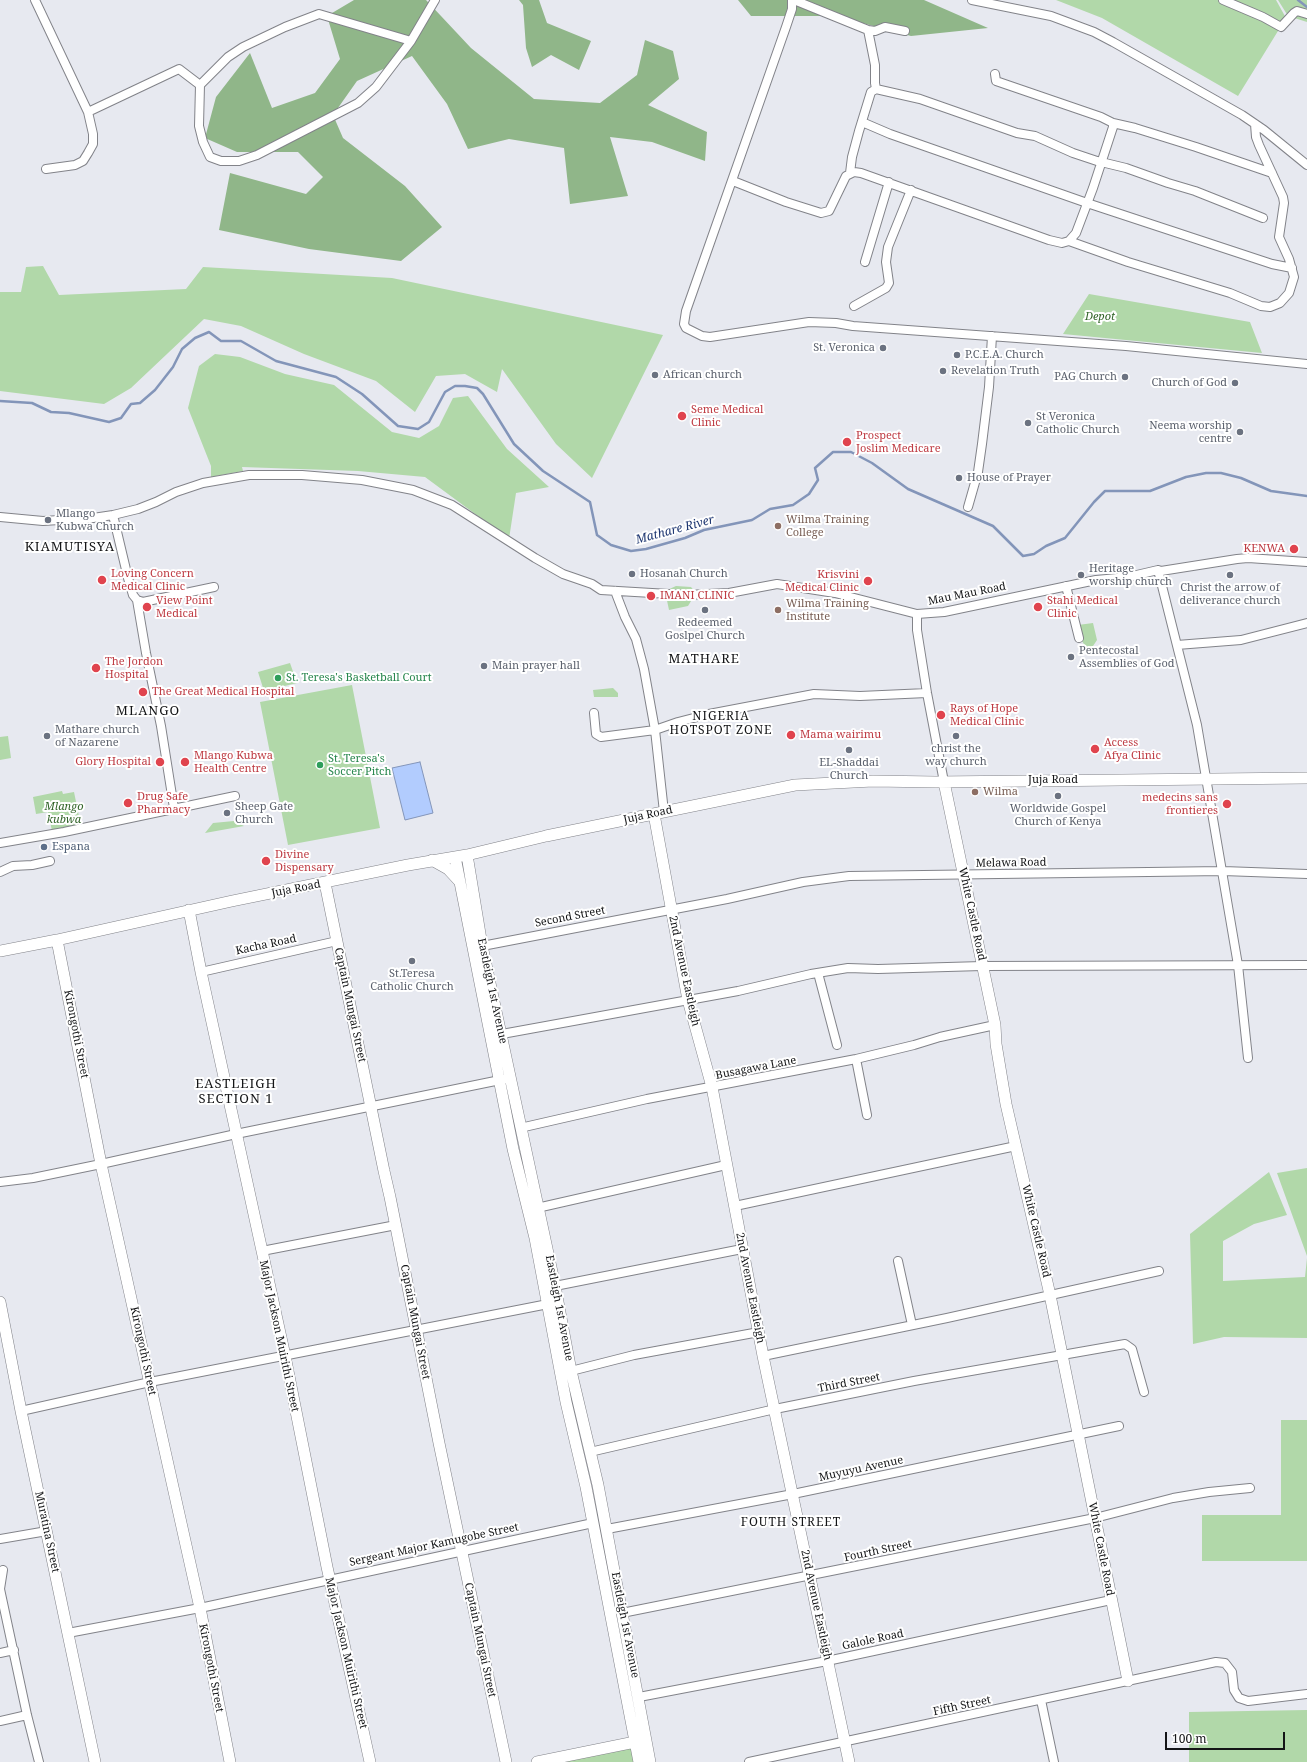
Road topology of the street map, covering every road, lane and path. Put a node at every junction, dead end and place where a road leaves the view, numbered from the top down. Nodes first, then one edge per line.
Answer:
1 (34, 0) edge
2 (435, 0) edge
3 (793, 0) edge
4 (972, 0) edge
5 (1223, 0) edge
6 (1307, 14) edge
7 (868, 30) junction
8 (905, 31) dead end
9 (411, 41) junction
10 (995, 74) dead end
11 (200, 85) junction
12 (876, 89) junction
13 (88, 112) junction
14 (862, 122) junction
15 (1113, 123) junction
16 (1255, 124) junction
17 (1102, 162) junction
18 (1307, 165) edge
19 (46, 170) dead end
20 (850, 173) junction
21 (1272, 174) junction
22 (733, 181) junction
23 (889, 182) junction
24 (911, 190) junction
25 (1087, 203) junction
26 (1263, 218) dead end
27 (1069, 241) junction
28 (865, 262) dead end
29 (1292, 268) junction
30 (854, 306) dead end
31 (992, 336) junction
32 (1307, 364) edge
33 (968, 507) dead end
34 (113, 515) junction
35 (0, 517) edge
36 (1307, 562) edge
37 (1158, 570) junction
38 (1066, 586) junction
39 (214, 587) dead end
40 (615, 591) junction
41 (137, 600) junction
42 (917, 614) junction
43 (1307, 623) edge
44 (1079, 638) dead end
45 (1177, 645) junction
46 (927, 693) junction
47 (594, 713) dead end
48 (655, 730) junction
49 (1307, 778) edge
50 (1206, 779) junction
51 (944, 782) junction
52 (235, 796) dead end
53 (174, 808) junction
54 (659, 813) junction
55 (0, 843) edge
56 (501, 847) junction
57 (467, 855) junction
58 (455, 857) junction
59 (50, 860) dead end
60 (432, 860) junction
61 (1223, 871) junction
62 (0, 872) edge
63 (1307, 874) edge
64 (964, 875) junction
65 (465, 882) junction
66 (325, 883) junction
67 (671, 909) junction
68 (189, 910) junction
69 (57, 940) junction
70 (337, 941) junction
71 (478, 947) junction
72 (0, 951) edge
73 (1238, 965) junction
74 (1307, 965) edge
75 (982, 966) junction
76 (201, 972) junction
77 (818, 973) junction
78 (688, 1000) junction
79 (995, 1025) junction
80 (502, 1034) junction
81 (837, 1045) dead end
82 (1248, 1058) dead end
83 (856, 1059) junction
84 (510, 1078) junction
85 (499, 1080) junction
86 (712, 1087) junction
87 (371, 1107) junction
88 (867, 1115) dead end
89 (520, 1128) junction
90 (236, 1134) junction
91 (1016, 1146) junction
92 (101, 1164) junction
93 (726, 1165) junction
94 (0, 1182) edge
95 (735, 1206) junction
96 (537, 1208) junction
97 (396, 1225) junction
98 (742, 1249) junction
99 (262, 1251) junction
100 (898, 1261) dead end
101 (1159, 1271) dead end
102 (555, 1286) junction
103 (1050, 1295) junction
104 (0, 1302) edge
105 (548, 1304) junction
106 (912, 1325) junction
107 (417, 1330) junction
108 (759, 1332) junction
109 (1061, 1354) junction
110 (285, 1356) junction
111 (763, 1356) junction
112 (571, 1371) junction
113 (150, 1382) junction
114 (1144, 1392) dead end
115 (775, 1409) junction
116 (21, 1411) junction
117 (1119, 1426) dead end
118 (1077, 1436) junction
119 (590, 1452) junction
120 (1250, 1488) dead end
121 (793, 1494) junction
122 (1095, 1518) junction
123 (593, 1523) junction
124 (607, 1530) junction
125 (47, 1531) junction
126 (0, 1539) edge
127 (461, 1550) junction
128 (3, 1570) dead end
129 (809, 1576) junction
130 (329, 1579) junction
131 (0, 1589) edge
132 (1111, 1600) junction
133 (200, 1608) junction
134 (622, 1613) junction
135 (68, 1633) junction
136 (14, 1650) junction
137 (0, 1653) edge
138 (827, 1661) junction
139 (1128, 1681) junction
140 (1307, 1694) edge
141 (639, 1697) junction
142 (1041, 1700) junction
143 (27, 1716) junction
144 (0, 1721) edge
145 (635, 1742) junction
146 (844, 1742) junction
147 (38, 1762) edge
148 (95, 1762) edge
149 (230, 1762) edge
150 (370, 1762) edge
151 (506, 1762) edge
152 (537, 1762) edge
153 (639, 1762) edge
154 (650, 1762) edge
155 (749, 1762) edge
156 (849, 1762) edge
157 (1054, 1762) edge

1 - 13 street
2 - 9 street
3 - 7 street
3 - 22 street
4 - 16 street
5 - 6 street
7 - 8 street
7 - 12 street
9 - 11 street
9 - 11 street
10 - 15 street
11 - 13 street
12 - 14 street
12 - 17 street
13 - 19 street
14 - 20 street
14 - 25 street
15 - 17 street
15 - 21 street
16 - 18 street
16 - 21 street
17 - 25 street
17 - 26 street
20 - 22 street
20 - 23 street
21 - 29 street
22 - 31 street
23 - 24 street
23 - 28 street
24 - 27 street
24 - 30 street
25 - 27 street
25 - 29 street
27 - 29 street
31 - 32 street
31 - 33 street
34 - 35 street, Mau Mau Road
34 - 40 street, Mau Mau Road
34 - 41 street
36 - 37 street, Mau Mau Road
37 - 38 street, Mau Mau Road
37 - 45 street
38 - 42 street, Mau Mau Road
38 - 44 street
39 - 41 street
40 - 42 street, Mau Mau Road
40 - 48 street
41 - 53 street
42 - 46 street
43 - 45 street
45 - 50 street
46 - 48 street
46 - 51 street
47 - 48 street
48 - 54 street
49 - 50 street, Juja Road
50 - 51 street, Juja Road
50 - 61 street
51 - 54 street, Juja Road
51 - 64 street, White Castle Road
52 - 53 street
53 - 55 street
54 - 56 street, Juja Road
54 - 67 street, 2nd Avenue Eastleigh
56 - 57 street, Juja Road
56 - 65 street
57 - 58 street, Juja Road
57 - 65 street, Eastleigh 1st Avenue
58 - 60 street, Juja Road
58 - 65 street, Eastleigh 1st Avenue
59 - 62 street
60 - 65 street
60 - 66 street, Juja Road
61 - 63 street, Melawa Road
61 - 64 street, Melawa Road
61 - 73 street
64 - 67 street, Melawa Road
64 - 75 street, White Castle Road
65 - 71 street, Eastleigh 1st Avenue
66 - 68 street, Juja Road
66 - 70 street, Captain Mungai Street
67 - 71 street, Second Street
67 - 78 street, 2nd Avenue Eastleigh
68 - 69 street, Juja Road
68 - 76 street, Major Jackson Muirithi Street
69 - 72 street, Juja Road
69 - 92 street, Kirongothi Street
70 - 76 street, Kacha Road
70 - 87 street, Captain Mungai Street
71 - 80 street, Eastleigh 1st Avenue
71 - 85 street, Eastleigh 1st Avenue
73 - 74 street
73 - 75 street
73 - 82 street
75 - 77 street
75 - 79 street, White Castle Road
76 - 90 street, Major Jackson Muirithi Street
77 - 78 street
77 - 81 street
78 - 80 street
78 - 86 street, 2nd Avenue Eastleigh
79 - 83 street, Busagawa Lane
79 - 91 street, White Castle Road
80 - 84 street, Eastleigh 1st Avenue
83 - 86 street, Busagawa Lane
83 - 88 street
84 - 85 street
84 - 89 street, Eastleigh 1st Avenue
85 - 87 street
85 - 105 street, Eastleigh 1st Avenue
86 - 89 street, Busagawa Lane
86 - 93 street, 2nd Avenue Eastleigh
87 - 90 street
87 - 97 street, Captain Mungai Street
89 - 96 street, Eastleigh 1st Avenue
90 - 92 street
90 - 99 street, Major Jackson Muirithi Street
91 - 95 street
91 - 103 street, White Castle Road
92 - 94 street
92 - 113 street, Kirongothi Street
93 - 95 street, 2nd Avenue Eastleigh
93 - 96 street
95 - 98 street, 2nd Avenue Eastleigh
96 - 102 street, Eastleigh 1st Avenue
97 - 99 street
97 - 107 street, Captain Mungai Street
98 - 102 street
98 - 108 street, 2nd Avenue Eastleigh
99 - 110 street, Major Jackson Muirithi Street
100 - 106 street
101 - 103 street
102 - 112 street, Eastleigh 1st Avenue
103 - 106 street
103 - 109 street, White Castle Road
104 - 116 street, Muratina Street
105 - 107 street
105 - 123 street, Eastleigh 1st Avenue
106 - 111 street
107 - 110 street
107 - 127 street, Captain Mungai Street
108 - 111 street, 2nd Avenue Eastleigh
108 - 112 street
109 - 114 street, Third Street
109 - 115 street, Third Street
109 - 118 street, White Castle Road
110 - 113 street
110 - 130 street, Major Jackson Muirithi Street
111 - 115 street, 2nd Avenue Eastleigh
112 - 119 street, Eastleigh 1st Avenue
113 - 116 street
113 - 133 street, Kirongothi Street
115 - 119 street, Third Street
115 - 121 street, 2nd Avenue Eastleigh
116 - 125 street, Muratina Street
117 - 118 street, Muyuyu Avenue
118 - 121 street, Muyuyu Avenue
118 - 122 street, White Castle Road
119 - 124 street, Eastleigh 1st Avenue
120 - 122 street, Fourth Street
121 - 124 street, Muyuyu Avenue
121 - 129 street, 2nd Avenue Eastleigh
122 - 129 street, Fourth Street
122 - 132 street, White Castle Road
123 - 127 street, Sergeant Major Kamugobe Street
123 - 145 street, Eastleigh 1st Avenue
124 - 134 street, Eastleigh 1st Avenue
125 - 126 street
125 - 135 street, Muratina Street
127 - 130 street, Sergeant Major Kamugobe Street
127 - 151 street, Captain Mungai Street
128 - 131 street
129 - 134 street, Fourth Street
129 - 138 street, 2nd Avenue Eastleigh
130 - 133 street, Sergeant Major Kamugobe Street
130 - 150 street, Major Jackson Muirithi Street
131 - 136 street
132 - 138 street, Galole Road
132 - 139 street, White Castle Road
133 - 135 street, Sergeant Major Kamugobe Street
133 - 149 street, Kirongothi Street
134 - 141 street, Eastleigh 1st Avenue
135 - 148 street, Muratina Street
136 - 137 street
136 - 143 street
138 - 141 street, Galole Road
138 - 146 street, 2nd Avenue Eastleigh
139 - 140 street, Fifth Street
139 - 142 street, Fifth Street
141 - 154 street, Eastleigh 1st Avenue
142 - 146 street, Fifth Street
142 - 157 street
143 - 144 street
143 - 147 street
145 - 152 street
145 - 153 street, Eastleigh 1st Avenue
146 - 155 street, Fifth Street
146 - 156 street, 2nd Avenue Eastleigh

